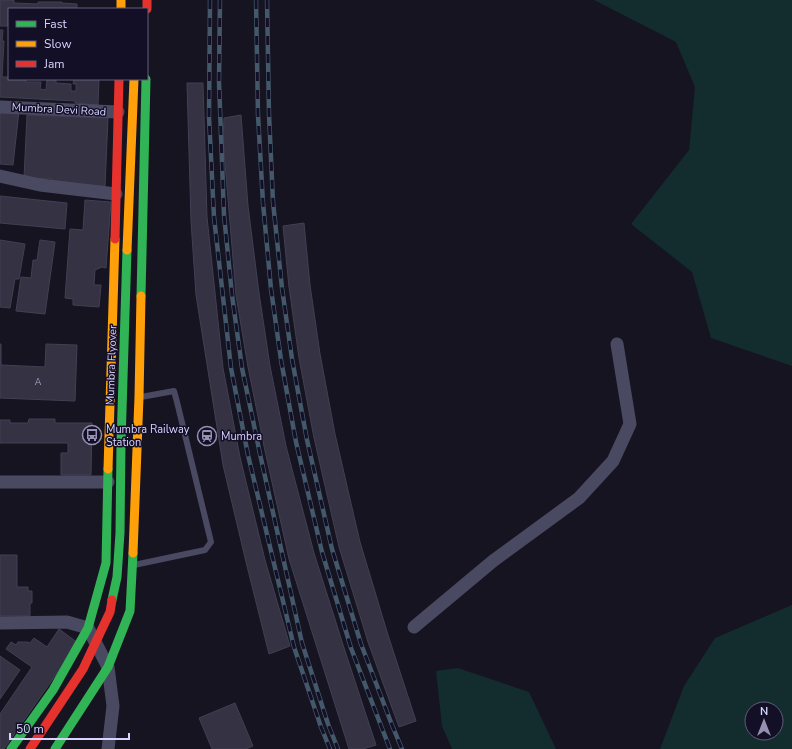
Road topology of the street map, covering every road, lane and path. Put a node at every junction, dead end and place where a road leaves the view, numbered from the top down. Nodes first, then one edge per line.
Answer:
1 (119, 80) edge
2 (134, 80) edge
3 (146, 80) edge
4 (0, 106) edge
5 (118, 112) junction
6 (0, 176) edge
7 (116, 194) junction
8 (617, 344) dead end
9 (139, 397) junction
10 (110, 400) junction
11 (0, 482) edge
12 (108, 482) junction
13 (106, 562) junction
14 (133, 566) junction
15 (0, 623) edge
16 (414, 627) dead end
17 (88, 628) junction
18 (108, 667) junction
19 (11, 749) edge
20 (30, 749) edge
21 (55, 749) edge
22 (108, 749) edge

1 - 5 main road
2 - 20 main road, Mumbra Flyover, bridge
3 - 9 main road
4 - 5 street, Mumbra Devi Road
5 - 7 main road
6 - 7 street
7 - 10 main road
8 - 16 street
9 - 10 lane
9 - 14 main road
9 - 14 lane
10 - 12 main road
11 - 12 street
12 - 13 main road
13 - 14 lane
13 - 17 main road
14 - 18 main road
15 - 17 street
17 - 18 street
17 - 19 main road
18 - 21 main road
18 - 22 street

